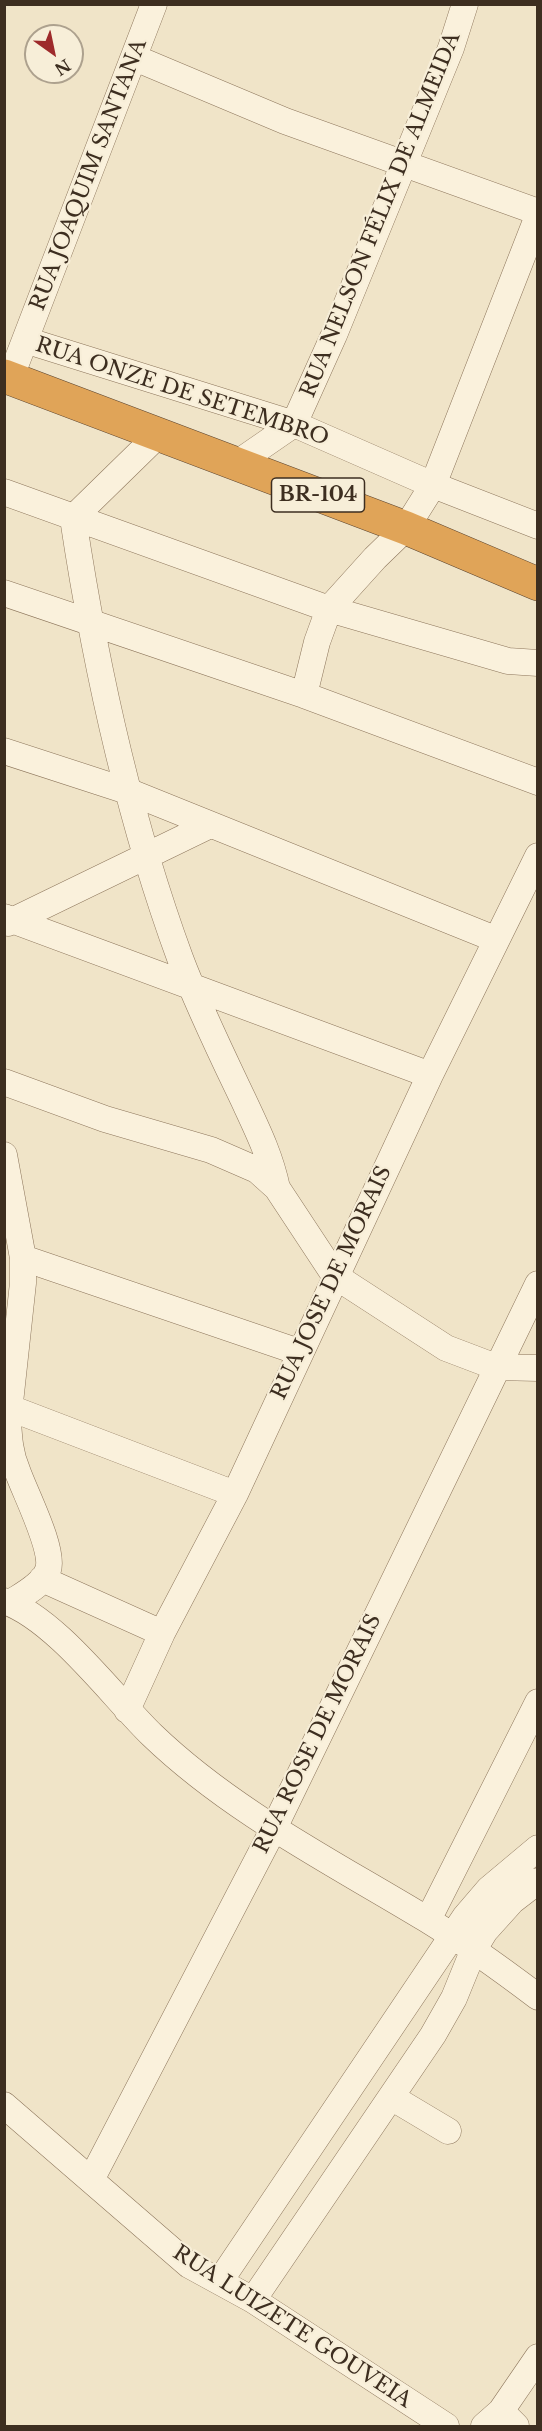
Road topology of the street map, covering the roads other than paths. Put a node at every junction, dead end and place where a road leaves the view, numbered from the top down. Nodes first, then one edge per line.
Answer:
1 (154, 4) edge
2 (465, 4) edge
3 (135, 58) junction
4 (402, 165) junction
5 (537, 214) edge
6 (25, 340) junction
7 (7, 378) edge
8 (294, 424) junction
9 (158, 435) junction
10 (236, 464) junction
11 (433, 485) junction
12 (4, 492) edge
13 (73, 518) junction
14 (537, 526) edge
15 (406, 528) junction
16 (537, 584) edge
17 (4, 594) edge
18 (329, 609) junction
19 (89, 624) junction
20 (537, 663) edge
21 (304, 695) junction
22 (4, 751) edge
23 (537, 782) edge
24 (130, 792) junction
25 (210, 825) junction
26 (145, 855) junction
27 (537, 856) edge
28 (8, 921) edge
29 (495, 939) junction
30 (191, 985) junction
31 (430, 1075) junction
32 (4, 1082) edge
33 (4, 1155) edge
34 (277, 1188) junction
35 (22, 1258) junction
36 (335, 1276) junction
37 (537, 1284) edge
38 (299, 1352) junction
39 (496, 1366) junction
40 (537, 1368) edge
41 (10, 1408) junction
42 (235, 1494) junction
43 (42, 1579) junction
44 (7, 1602) edge
45 (162, 1633) junction
46 (537, 1702) edge
47 (127, 1710) junction
48 (274, 1828) junction
49 (537, 1848) edge
50 (537, 1881) edge
51 (428, 1920) junction
52 (464, 1943) junction
53 (537, 1997) edge
54 (391, 2097) junction
55 (4, 2105) edge
56 (448, 2130) dead end
57 (91, 2180) junction
58 (220, 2281) junction
59 (252, 2300) junction
60 (537, 2357) edge
61 (500, 2421) edge
62 (446, 2427) edge

1 - 3 street, RUA JOAQUIM SANTANA
2 - 4 street, RUA NELSON FÉLIX DE ALMEIDA
3 - 4 street
3 - 6 street, RUA JOAQUIM SANTANA
4 - 5 street
4 - 8 street, RUA NELSON FÉLIX DE ALMEIDA
5 - 11 street
6 - 7 street, RUA JOAQUIM SANTANA
6 - 8 street, RUA ONZE DE SETEMBRO
7 - 9 highway, BR-104
8 - 10 street
8 - 11 street, RUA ONZE DE SETEMBRO
9 - 10 highway, BR-104
9 - 13 street
10 - 15 highway, BR-104
11 - 14 street, RUA ONZE DE SETEMBRO
11 - 15 street
12 - 13 street
13 - 18 street
13 - 19 street
15 - 16 highway, BR-104
15 - 18 street
17 - 19 street
18 - 20 street
18 - 21 street
19 - 21 street
19 - 24 street
21 - 23 street
22 - 24 street
24 - 25 street
24 - 26 street
25 - 26 street
25 - 29 street
26 - 28 street
26 - 30 street
27 - 29 street, RUA JOSE DE MORAIS
28 - 30 street
29 - 31 street, RUA JOSE DE MORAIS
30 - 31 street
30 - 34 street
31 - 36 street, RUA JOSE DE MORAIS
32 - 34 street
33 - 35 street
34 - 36 street
35 - 38 street
35 - 41 street
36 - 38 street, RUA JOSE DE MORAIS
36 - 39 street
37 - 39 street, RUA ROSE DE MORAIS
38 - 42 street, RUA JOSE DE MORAIS
39 - 40 street
39 - 48 street, RUA ROSE DE MORAIS
41 - 42 street
41 - 43 street
42 - 45 street, RUA JOSE DE MORAIS
43 - 44 street
43 - 45 street
44 - 47 street
45 - 47 street, RUA JOSE DE MORAIS
46 - 51 street
47 - 48 street
48 - 51 street
48 - 57 street, RUA ROSE DE MORAIS
49 - 52 street
50 - 52 street
51 - 52 street
52 - 53 street
52 - 54 street
52 - 58 street
54 - 56 street
54 - 59 street
55 - 57 street, RUA LUIZETE GOUVEIA
57 - 58 street, RUA LUIZETE GOUVEIA
58 - 59 street, RUA LUIZETE GOUVEIA
59 - 62 street, RUA LUIZETE GOUVEIA
60 - 61 street

